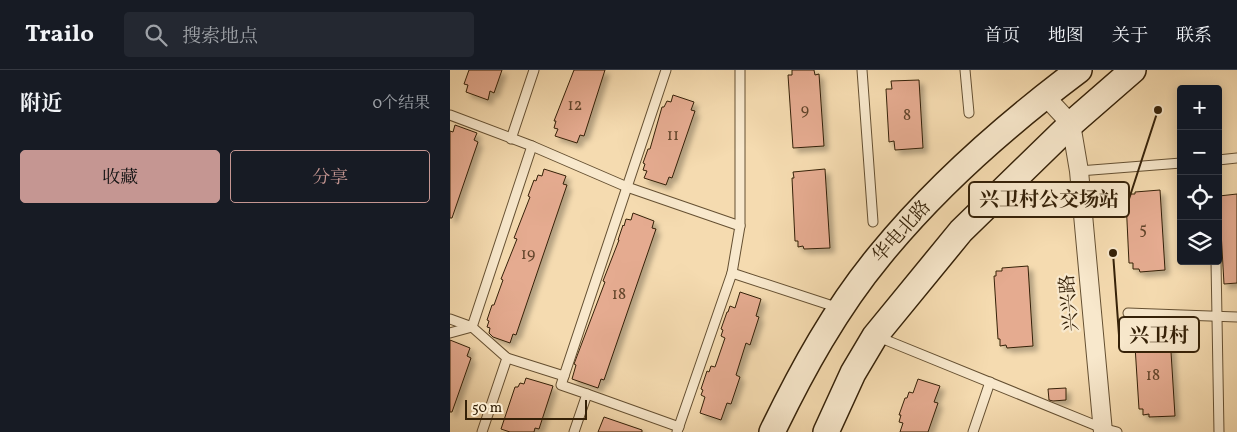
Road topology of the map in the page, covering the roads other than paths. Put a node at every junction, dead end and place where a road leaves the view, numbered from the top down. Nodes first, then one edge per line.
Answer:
1 (534, 70) edge
2 (666, 70) edge
3 (740, 70) edge
4 (862, 70) edge
5 (965, 70) edge
6 (1079, 70) edge
7 (1133, 70) edge
8 (1045, 96) junction
9 (969, 113) dead end
10 (450, 115) edge
11 (1071, 124) junction
12 (511, 139) junction
13 (532, 146) junction
14 (1237, 158) edge
15 (1222, 160) edge
16 (1177, 163) edge
17 (1079, 171) junction
18 (627, 187) junction
19 (873, 222) dead end
20 (740, 226) junction
21 (1216, 265) edge
22 (732, 273) junction
23 (841, 308) junction
24 (1128, 313) dead end
25 (1216, 316) junction
26 (1237, 317) edge
27 (450, 320) edge
28 (472, 327) junction
29 (450, 334) edge
30 (875, 336) junction
31 (507, 358) junction
32 (564, 376) junction
33 (990, 382) junction
34 (587, 394) junction
35 (678, 430) edge
36 (1107, 431) edge
37 (482, 432) edge
38 (574, 432) edge
39 (772, 432) edge
40 (826, 432) edge
41 (973, 432) edge
42 (1219, 432) edge

1 - 12 lane
2 - 18 lane
3 - 20 lane
4 - 19 lane
5 - 9 lane
6 - 8 main road, 华电北路
7 - 11 main road
8 - 11 street
8 - 23 main road, 华电北路
10 - 12 lane
11 - 17 street, 兴兴路
11 - 30 main road
12 - 13 lane
13 - 18 lane
13 - 28 lane
14 - 15 lane
16 - 17 lane
17 - 36 street, 兴兴路
18 - 20 lane
18 - 32 lane
20 - 22 lane
21 - 25 lane
22 - 23 lane
22 - 35 lane
23 - 39 main road, 华电北路
24 - 25 lane
25 - 26 lane
25 - 42 lane
27 - 28 lane
28 - 29 lane
28 - 31 lane
30 - 33 lane
30 - 40 main road
31 - 32 lane
31 - 37 lane
32 - 34 lane
33 - 36 lane
33 - 41 lane
34 - 35 lane
34 - 38 lane

